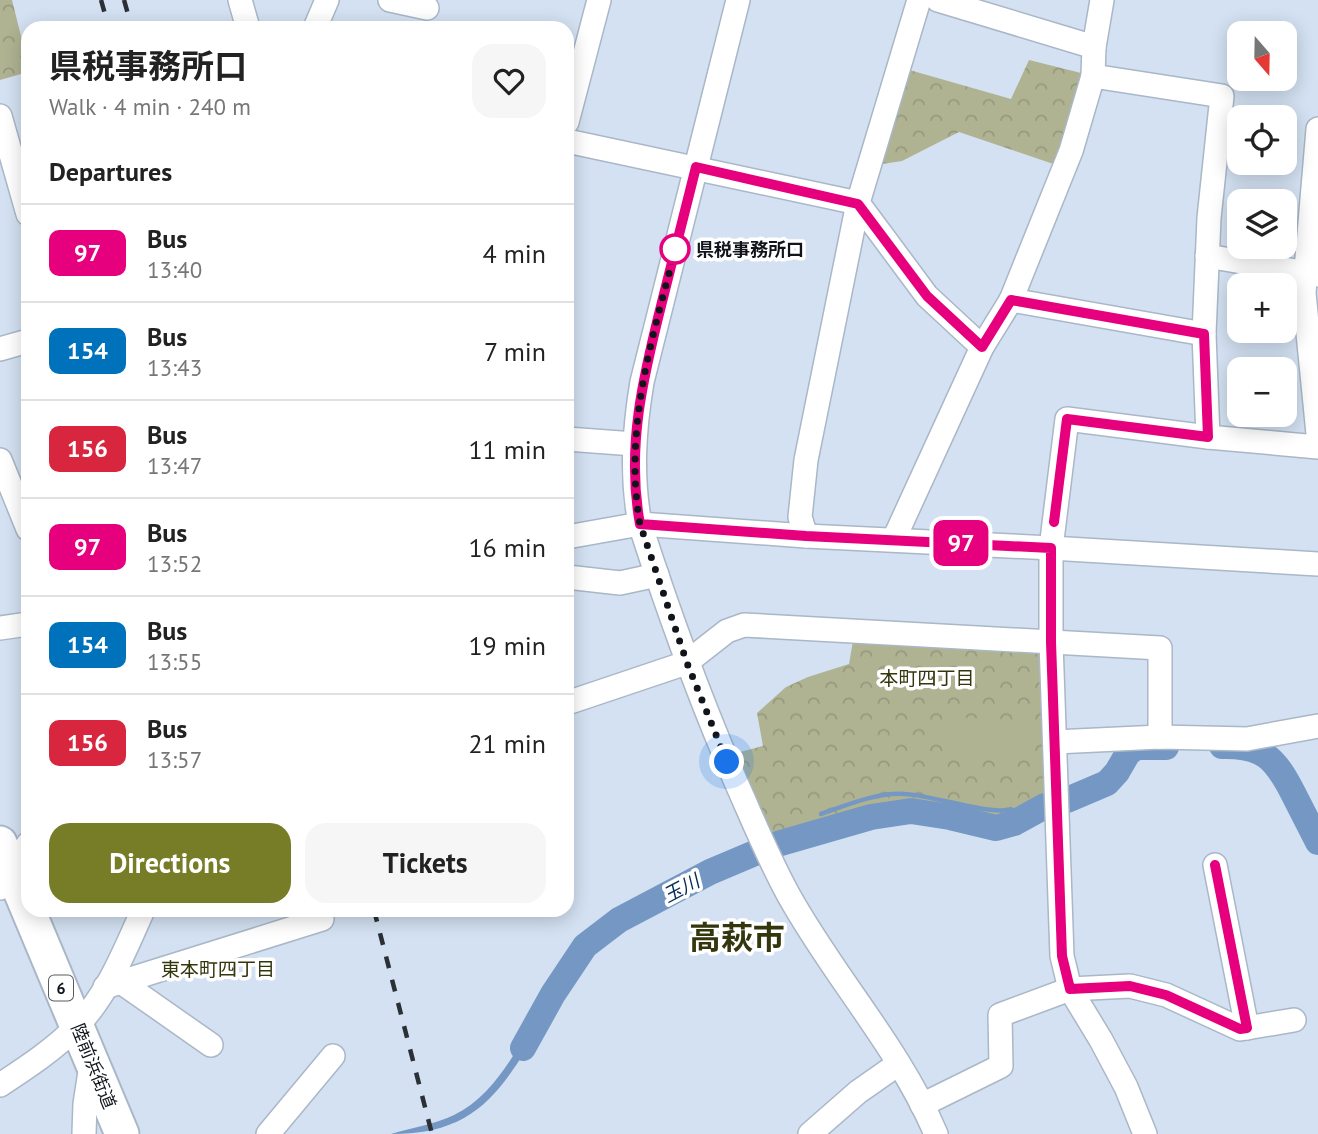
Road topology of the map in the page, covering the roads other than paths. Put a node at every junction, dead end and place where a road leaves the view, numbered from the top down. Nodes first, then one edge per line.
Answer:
1 (240, 0) edge
2 (327, 0) edge
3 (390, 0) edge
4 (599, 0) edge
5 (738, 0) edge
6 (919, 0) edge
7 (939, 0) edge
8 (1102, 0) edge
9 (427, 12) edge
10 (246, 21) edge
11 (318, 21) edge
12 (1094, 47) junction
13 (1093, 75) junction
14 (574, 95) edge
15 (1, 122) edge
16 (1318, 129) edge
17 (574, 142) edge
18 (696, 167) junction
19 (21, 190) edge
20 (858, 204) junction
21 (1208, 256) junction
22 (1312, 274) edge
23 (1011, 300) junction
24 (1204, 334) junction
25 (21, 343) edge
26 (982, 347) junction
27 (0, 349) edge
28 (1318, 434) edge
29 (1208, 437) junction
30 (574, 440) edge
31 (634, 444) junction
32 (1318, 447) edge
33 (0, 460) edge
34 (21, 512) edge
35 (640, 524) junction
36 (574, 536) edge
37 (806, 536) junction
38 (894, 540) junction
39 (1051, 548) junction
40 (1318, 565) edge
41 (657, 575) junction
42 (574, 578) edge
43 (21, 625) edge
44 (0, 628) edge
45 (1051, 642) junction
46 (687, 663) junction
47 (574, 701) edge
48 (1318, 726) edge
49 (1160, 737) junction
50 (1055, 742) junction
51 (10, 862) edge
52 (1215, 865) dead end
53 (21, 889) edge
54 (32, 917) edge
55 (141, 917) edge
56 (322, 919) dead end
57 (113, 985) junction
58 (1070, 989) junction
59 (1294, 1020) dead end
60 (77, 1026) junction
61 (1247, 1028) junction
62 (211, 1045) dead end
63 (333, 1056) dead end
64 (92, 1062) junction
65 (898, 1064) junction
66 (0, 1085) edge
67 (922, 1105) junction
68 (84, 1134) edge
69 (122, 1134) edge
70 (268, 1134) edge
71 (810, 1134) edge
72 (936, 1134) edge
73 (1145, 1134) edge

1 - 10 street
2 - 11 street
3 - 9 street
4 - 14 street
5 - 18 street
6 - 20 street
7 - 12 street
8 - 12 street
12 - 13 street
13 - 21 street
13 - 23 street
15 - 19 street
16 - 22 street
17 - 18 street
18 - 20 street
18 - 31 street
20 - 26 street
20 - 37 street
21 - 22 street
21 - 24 street
22 - 28 street
23 - 24 street
23 - 26 street
24 - 29 street
25 - 27 street
26 - 38 street
29 - 32 street
29 - 39 street
30 - 31 street
31 - 35 street
33 - 34 street
35 - 36 street
35 - 37 street
35 - 41 street
37 - 38 street
38 - 39 street
39 - 40 street
39 - 45 street
41 - 42 street
41 - 46 street
43 - 44 street
45 - 46 street
45 - 49 street
45 - 50 street
46 - 47 street
46 - 65 street
48 - 49 street
49 - 50 street
50 - 58 street
51 - 53 highway, 陸前浜街道 / 6
52 - 61 street
54 - 60 highway, 陸前浜街道 / 6
55 - 57 street
56 - 57 street
57 - 60 street
57 - 62 street
58 - 61 street
58 - 67 street
58 - 73 street
59 - 61 street
60 - 64 highway, 陸前浜街道 / 6
60 - 66 street
63 - 70 street
64 - 68 street
64 - 69 highway, 陸前浜街道 / 6
65 - 67 street
65 - 71 street
67 - 72 street

